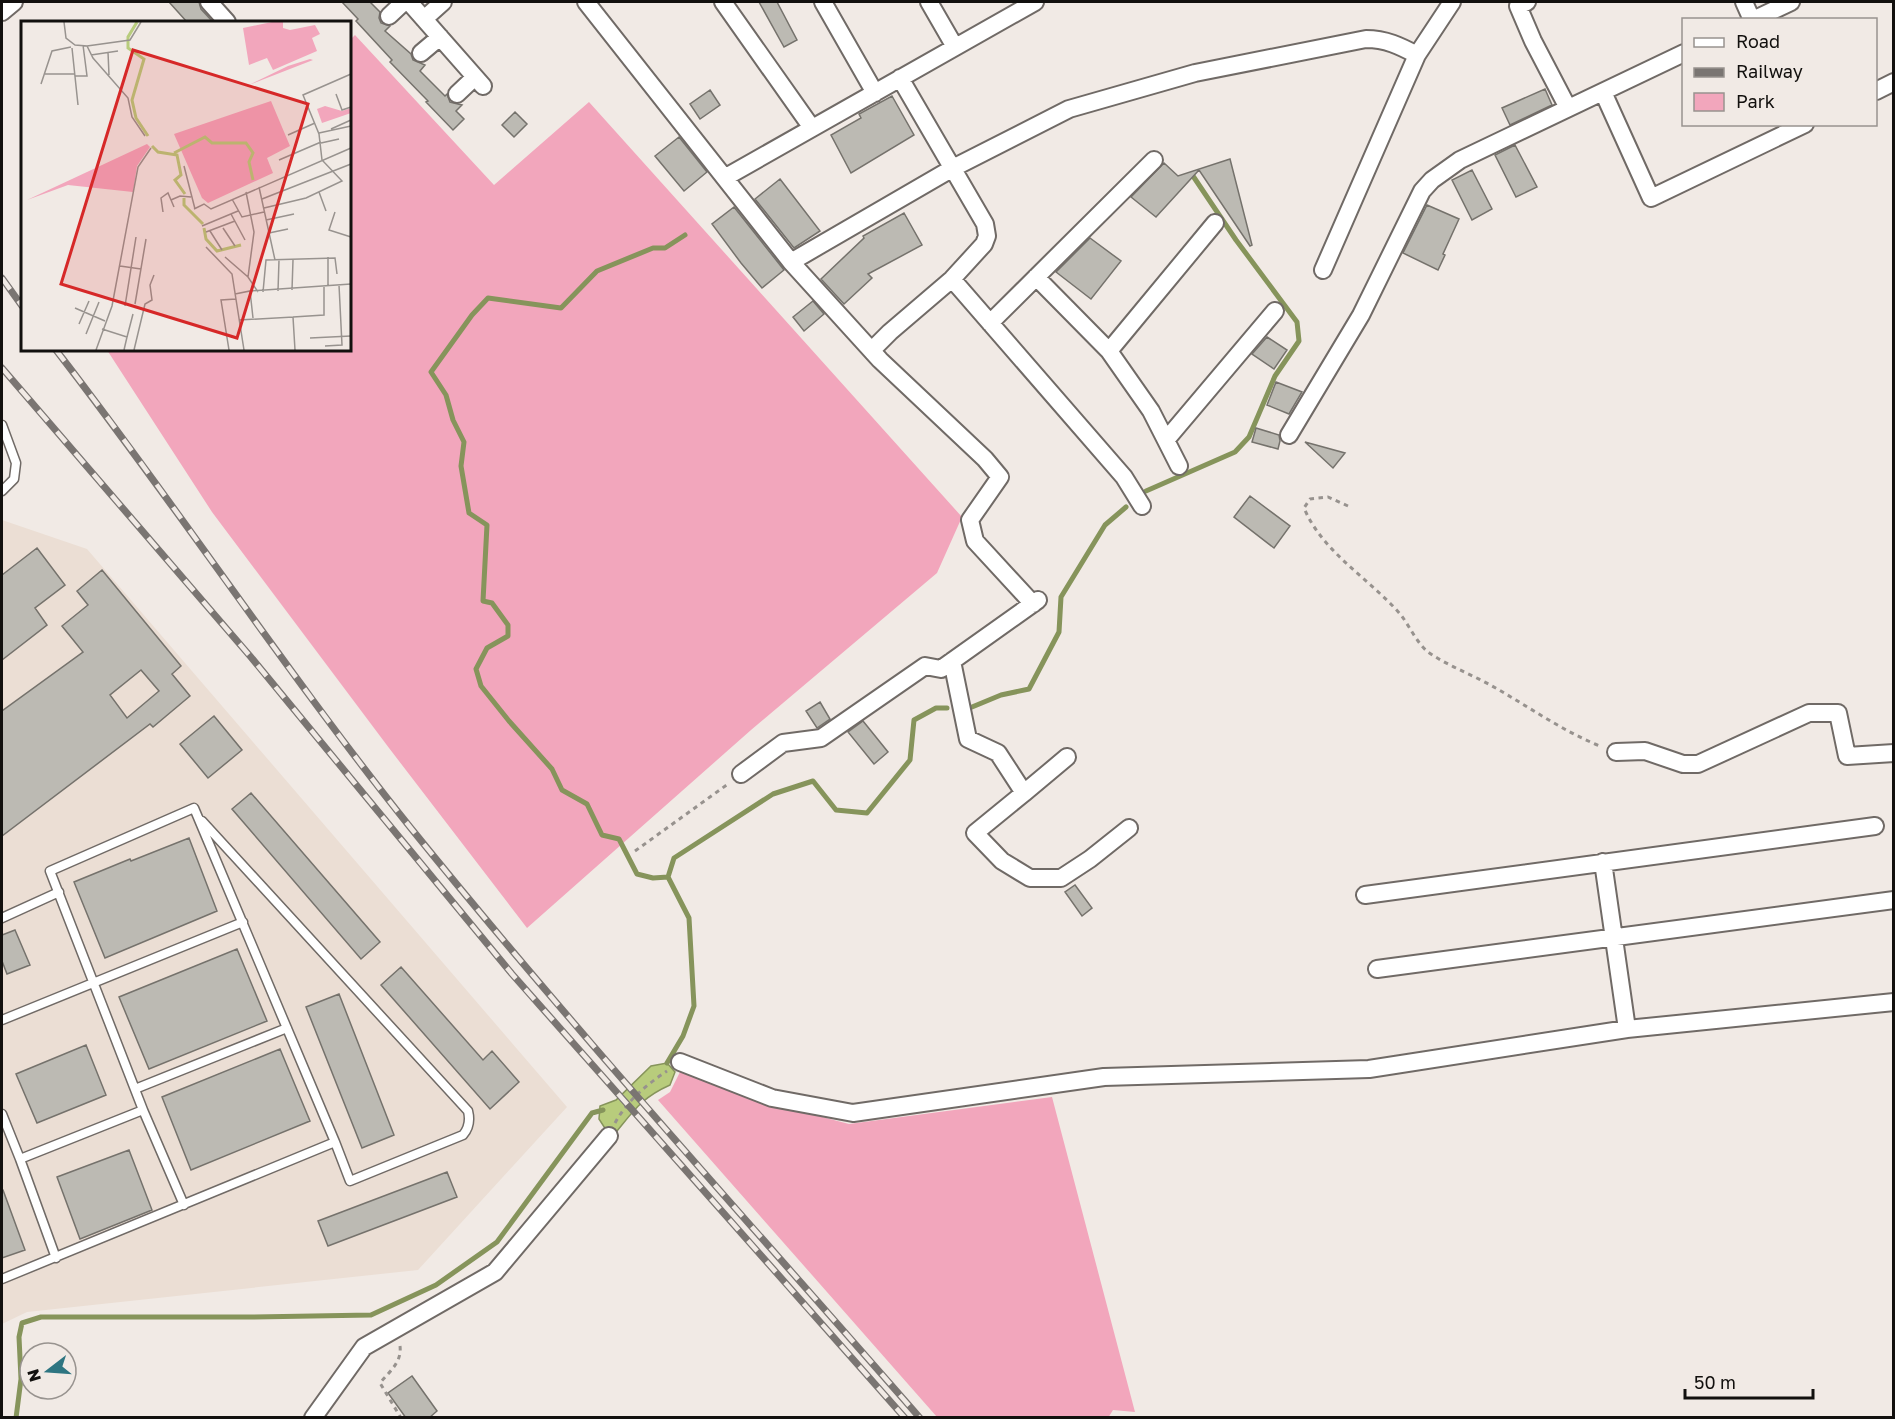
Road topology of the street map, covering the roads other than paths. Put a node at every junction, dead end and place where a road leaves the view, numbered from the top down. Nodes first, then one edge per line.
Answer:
1 (14, 2) edge
2 (209, 2) edge
3 (404, 2) edge
4 (409, 2) edge
5 (443, 2) edge
6 (586, 2) edge
7 (723, 2) edge
8 (823, 2) edge
9 (929, 2) edge
10 (1035, 2) edge
11 (1452, 2) edge
12 (1744, 2) edge
13 (1791, 2) edge
14 (1521, 3) edge
15 (2, 12) edge
16 (389, 16) dead end
17 (1751, 18) edge
18 (1756, 18) edge
19 (424, 19) junction
20 (226, 21) edge
21 (440, 37) junction
22 (955, 47) junction
23 (421, 53) dead end
24 (1682, 53) edge
25 (1417, 55) junction
26 (900, 78) junction
27 (1893, 82) edge
28 (1877, 90) edge
29 (1603, 92) junction
30 (875, 93) junction
31 (457, 94) dead end
32 (1569, 108) junction
33 (1801, 126) edge
34 (812, 128) junction
35 (1154, 160) dead end
36 (952, 168) junction
37 (726, 177) junction
38 (1215, 223) dead end
39 (791, 262) junction
40 (1323, 270) dead end
41 (1036, 277) junction
42 (952, 279) junction
43 (1275, 311) dead end
44 (990, 323) junction
45 (872, 350) junction
46 (1109, 351) junction
47 (2, 425) edge
48 (1289, 435) dead end
49 (1166, 440) junction
50 (1179, 466) dead end
51 (2, 491) edge
52 (1142, 506) dead end
53 (952, 661) junction
54 (1616, 752) road end
55 (1893, 753) edge
56 (1067, 757) dead end
57 (741, 774) road end
58 (1024, 793) junction
59 (198, 816) junction
60 (1875, 826) dead end
61 (1130, 828) dead end
62 (1604, 862) junction
63 (59, 892) junction
64 (1365, 895) dead end
65 (1893, 900) edge
66 (2, 918) edge
67 (243, 922) junction
68 (1614, 937) junction
69 (1377, 969) dead end
70 (94, 984) junction
71 (1893, 1002) edge
72 (2, 1020) edge
73 (287, 1028) junction
74 (1627, 1029) junction
75 (680, 1062) road end
76 (135, 1089) junction
77 (143, 1110) junction
78 (2, 1114) edge
79 (609, 1136) road end
80 (11, 1137) junction
81 (2, 1141) edge
82 (335, 1143) junction
83 (20, 1160) junction
84 (184, 1205) junction
85 (56, 1257) junction
86 (2, 1279) edge
87 (313, 1418) edge

1 - 15 street
2 - 20 street
3 - 16 street
4 - 19 street
5 - 19 street
6 - 37 street
7 - 34 street
8 - 30 street
9 - 22 street
10 - 22 street
11 - 25 street
12 - 17 street
13 - 18 street
14 - 32 street
19 - 21 street
21 - 23 street
21 - 31 street
22 - 26 street
24 - 29 street
25 - 36 street
25 - 40 street
26 - 30 street
26 - 36 street
27 - 28 street
29 - 32 street
29 - 33 street
30 - 34 street
32 - 48 street
34 - 37 street
35 - 41 street
36 - 39 street
36 - 42 street
37 - 39 street
38 - 46 street
39 - 45 street
41 - 44 street
41 - 46 street
42 - 44 street
42 - 45 street
43 - 49 street
44 - 52 street
45 - 53 street
46 - 49 street
47 - 51 lane
49 - 50 street
53 - 57 street
53 - 58 street
54 - 55 street
56 - 58 street
58 - 61 street
59 - 63 lane
59 - 67 lane
59 - 82 lane
60 - 62 street
62 - 64 street
62 - 68 street
63 - 66 lane
63 - 70 lane
65 - 68 street
67 - 70 lane
67 - 73 lane
68 - 69 street
68 - 74 street
70 - 72 lane
70 - 76 lane
71 - 74 street
73 - 76 lane
73 - 82 lane
74 - 75 street
76 - 77 lane
77 - 83 lane
77 - 84 lane
78 - 80 lane
79 - 87 street
80 - 81 lane
80 - 83 lane
82 - 84 lane
83 - 85 lane
84 - 85 lane
85 - 86 lane

